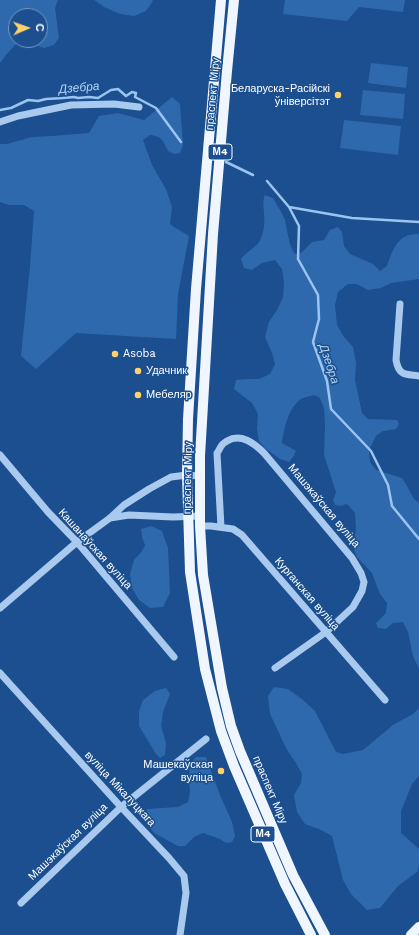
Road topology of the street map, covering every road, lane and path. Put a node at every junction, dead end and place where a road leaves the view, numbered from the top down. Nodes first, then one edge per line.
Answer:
1 (221, 0) edge
2 (234, 0) edge
3 (139, 107) dead end
4 (0, 122) edge
5 (400, 304) dead end
6 (419, 376) edge
7 (0, 455) edge
8 (187, 475) junction
9 (200, 476) junction
10 (124, 505) junction
11 (129, 515) junction
12 (188, 517) junction
13 (110, 518) junction
14 (200, 521) junction
15 (221, 527) junction
16 (77, 542) junction
17 (0, 608) edge
18 (326, 632) junction
19 (174, 657) dead end
20 (275, 668) dead end
21 (0, 674) edge
22 (385, 700) dead end
23 (206, 739) dead end
24 (121, 808) junction
25 (21, 903) dead end
26 (419, 927) edge
27 (180, 935) edge
28 (311, 935) edge
29 (325, 935) edge
30 (411, 935) edge

1 - 8 main road, праспект Міру / М4
2 - 9 main road, праспект Міру / М4
3 - 4 street
5 - 6 street
7 - 16 street, Кашанаўская вуліца
8 - 9 street
8 - 10 street
8 - 12 main road, праспект Міру / М4
9 - 14 main road, праспект Міру / М4
10 - 11 street
10 - 13 street
11 - 12 street, Курганская вуліца
11 - 13 street, Курганская вуліца
12 - 14 street, Курганская вуліца
12 - 28 main road, праспект Міру / М4
13 - 16 street
14 - 15 street, Курганская вуліца
14 - 29 main road, праспект Міру / М4
15 - 18 street, Курганская вуліца
15 - 18 street, Машэкаўская вуліца
16 - 17 street
16 - 19 street, Кашанаўская вуліца
18 - 20 street, Машэкаўская вуліца
18 - 22 street, Курганская вуліца
21 - 24 street, вуліца Мікалуцкага
23 - 24 street, Машэкаўская вуліца
24 - 25 street, Машэкаўская вуліца
24 - 27 street, вуліца Мікалуцкага
26 - 30 main road

